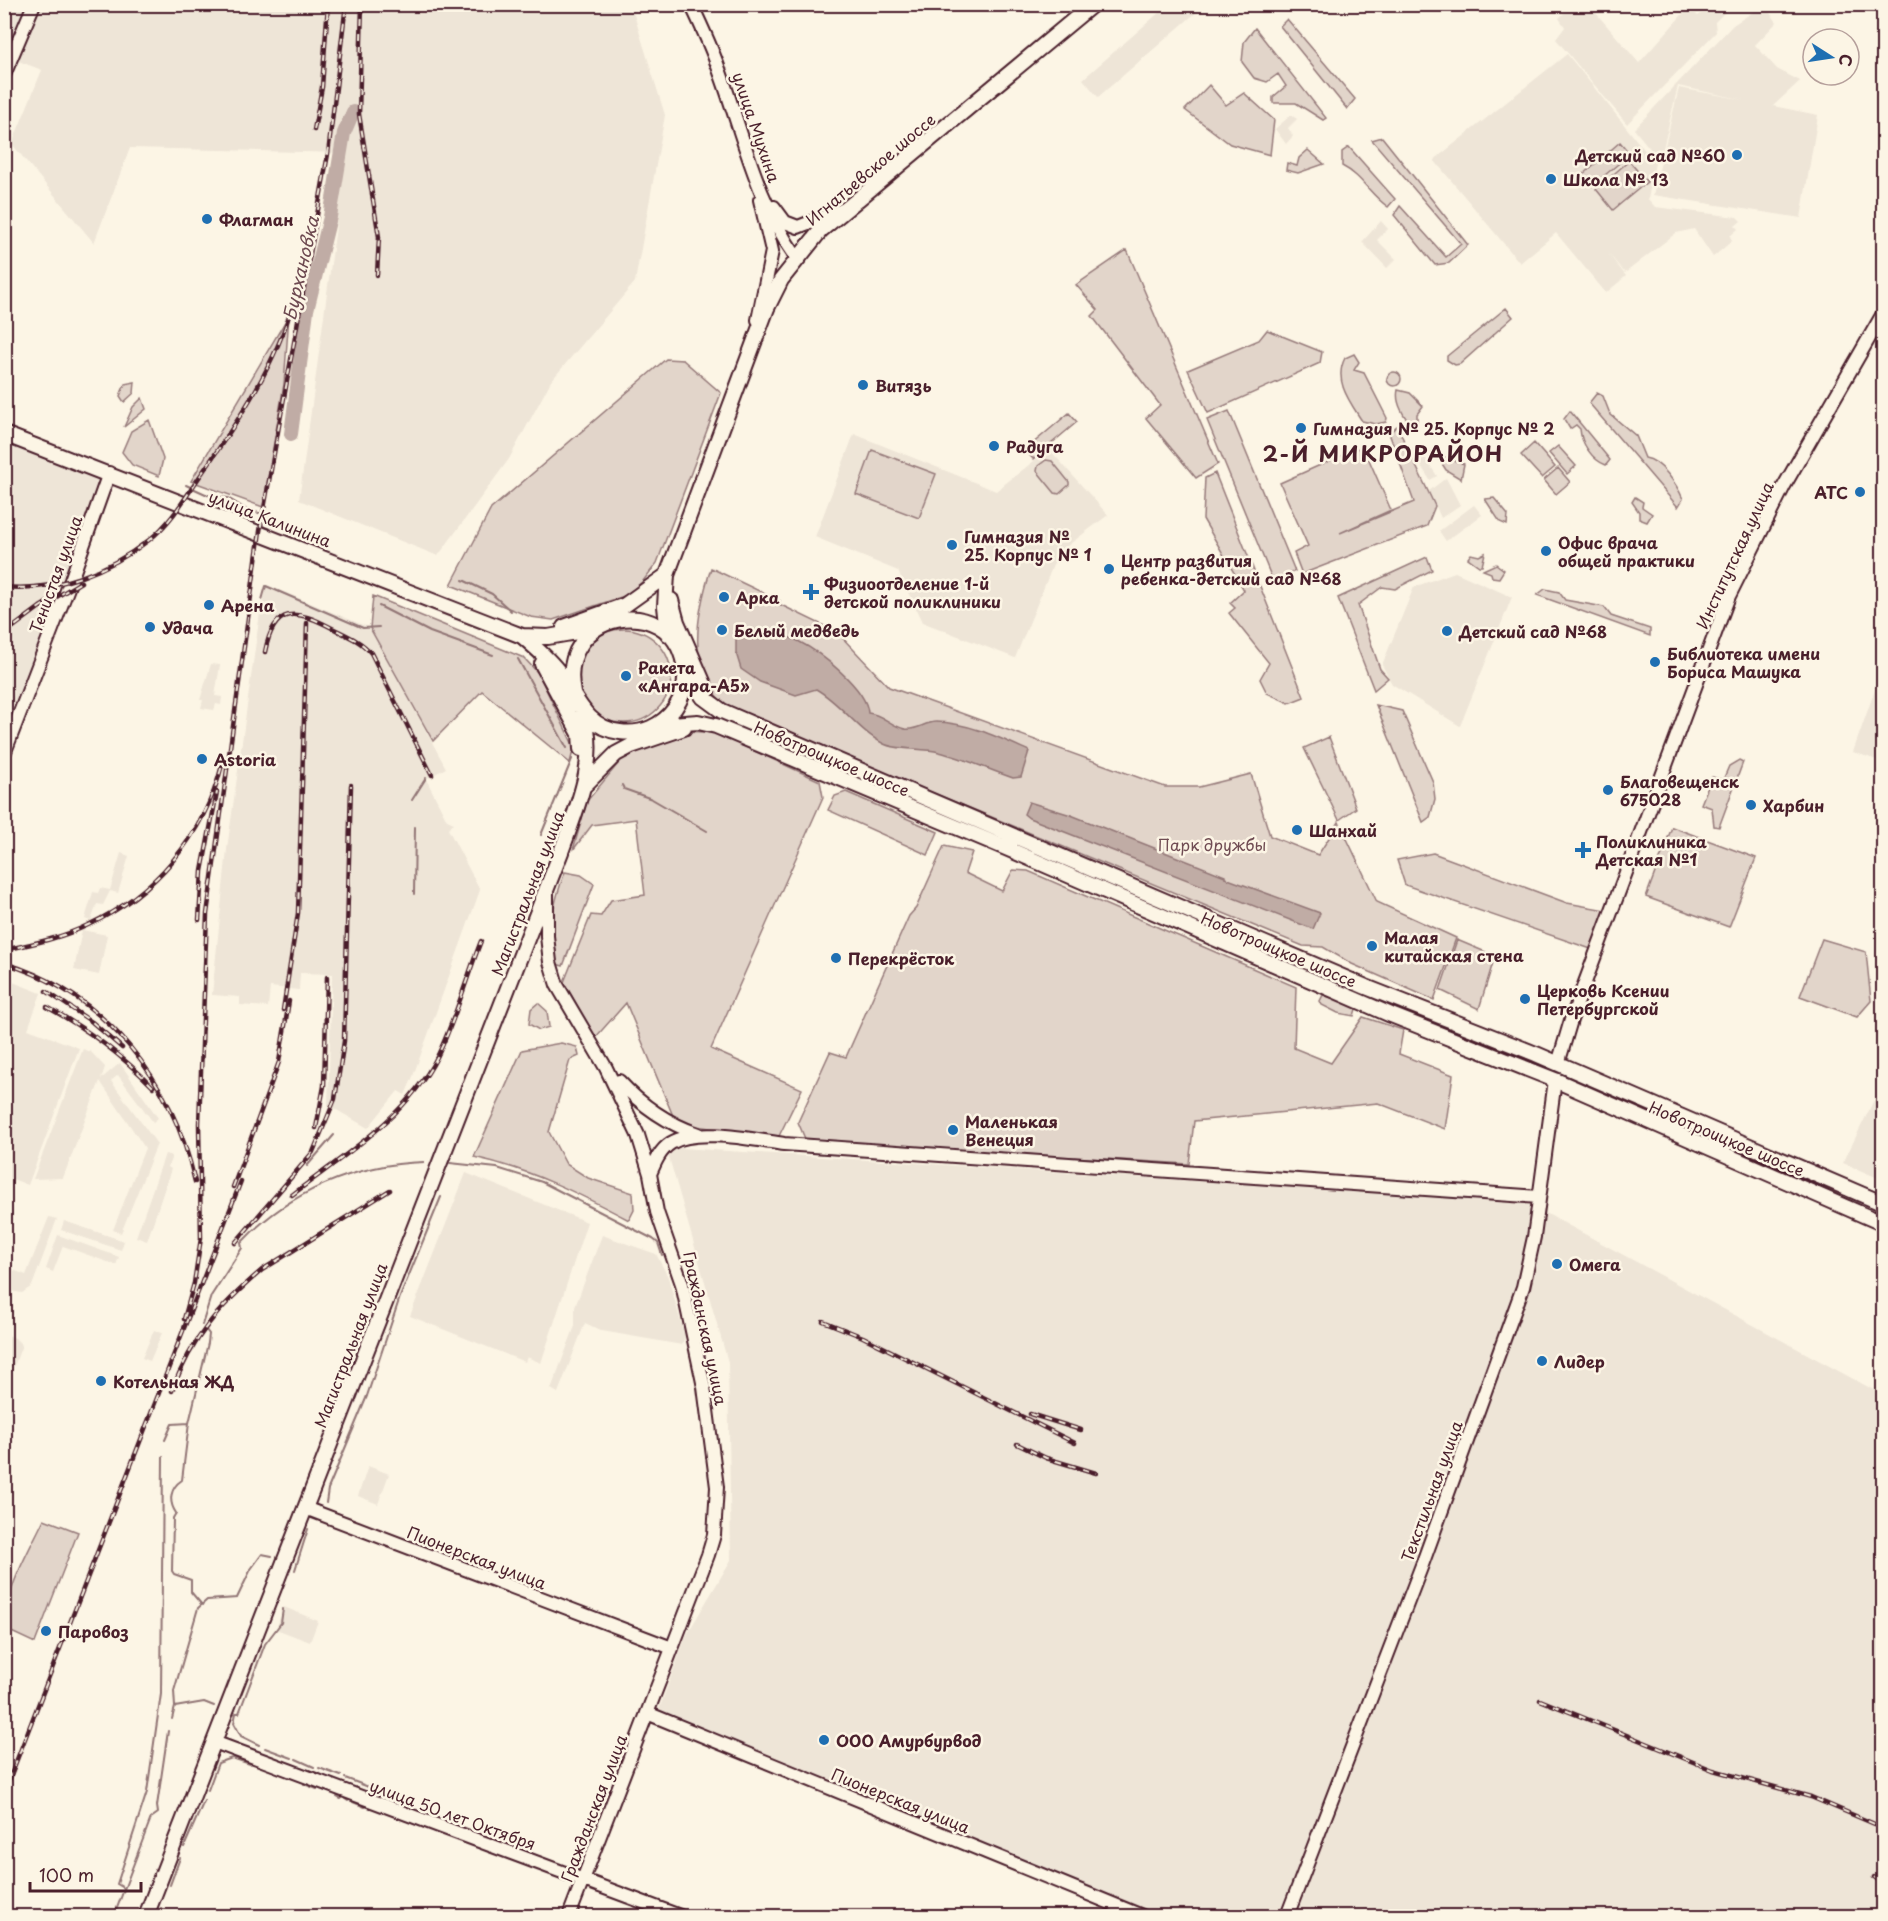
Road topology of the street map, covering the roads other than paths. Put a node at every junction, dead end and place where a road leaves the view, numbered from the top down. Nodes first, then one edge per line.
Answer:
1 (34, 4) edge
2 (691, 4) edge
3 (1093, 4) edge
4 (4, 75) edge
5 (758, 184) junction
6 (847, 208) junction
7 (797, 258) junction
8 (1884, 312) edge
9 (752, 348) junction
10 (4, 434) edge
11 (109, 473) junction
12 (667, 575) junction
13 (626, 618) junction
14 (594, 629) junction
15 (668, 634) junction
16 (522, 636) junction
17 (685, 671) junction
18 (573, 693) junction
19 (722, 711) junction
20 (583, 713) junction
21 (658, 725) junction
22 (716, 726) junction
23 (630, 734) junction
24 (4, 754) edge
25 (584, 786) junction
26 (547, 891) junction
27 (1558, 1064) junction
28 (606, 1068) junction
29 (1555, 1080) junction
30 (699, 1135) junction
31 (650, 1174) junction
32 (1539, 1197) junction
33 (1884, 1204) edge
34 (1884, 1224) edge
35 (305, 1508) junction
36 (672, 1648) junction
37 (647, 1713) junction
38 (214, 1742) junction
39 (583, 1880) junction
40 (146, 1917) edge
41 (569, 1917) edge
42 (680, 1917) edge
43 (1142, 1917) edge
44 (1287, 1917) edge

1 - 4 street
2 - 5 street, улица Мухина
3 - 6 main road, Игнатьевское шоссе
5 - 6 street
5 - 7 street, улица Мухина
5 - 9 street
6 - 7 main road, Игнатьевское шоссе
7 - 9 main road, Игнатьевское шоссе
8 - 27 street, Институтская улица
9 - 12 main road, Игнатьевское шоссе
10 - 11 main road, улица Калинина
11 - 16 main road, улица Калинина
11 - 24 street, Тенистая улица
12 - 13 main road
12 - 15 main road
12 - 16 main road
12 - 19 main road
13 - 14 main road
13 - 15 main road
14 - 16 main road
14 - 18 main road
15 - 17 main road
16 - 18 main road
16 - 25 main road
17 - 19 main road, Новотроицкое шоссе
17 - 21 main road
18 - 20 main road
19 - 27 main road, Новотроицкое шоссе
20 - 23 main road
20 - 25 main road
21 - 22 main road, Новотроицкое шоссе
21 - 23 main road
22 - 25 main road
22 - 29 main road, Новотроицкое шоссе
23 - 25 main road
25 - 26 main road, Магистральная улица
26 - 28 street, Гражданская улица
26 - 35 main road, Магистральная улица
27 - 29 main road, Текстильная улица
27 - 33 main road, Новотроицкое шоссе
28 - 30 street
28 - 31 street, Гражданская улица
29 - 32 street, Текстильная улица
29 - 34 main road, Новотроицкое шоссе
30 - 31 street
30 - 32 street
31 - 36 street, Гражданская улица
32 - 44 street, Текстильная улица
35 - 36 street, Пионерская улица
35 - 38 main road, Магистральная улица
36 - 37 street, Гражданская улица
37 - 39 street, Гражданская улица
37 - 43 street, Пионерская улица
38 - 39 street, улица 50 лет Октября
38 - 40 main road, Магистральная улица
39 - 41 street, Гражданская улица
39 - 42 street, улица 50 лет Октября

